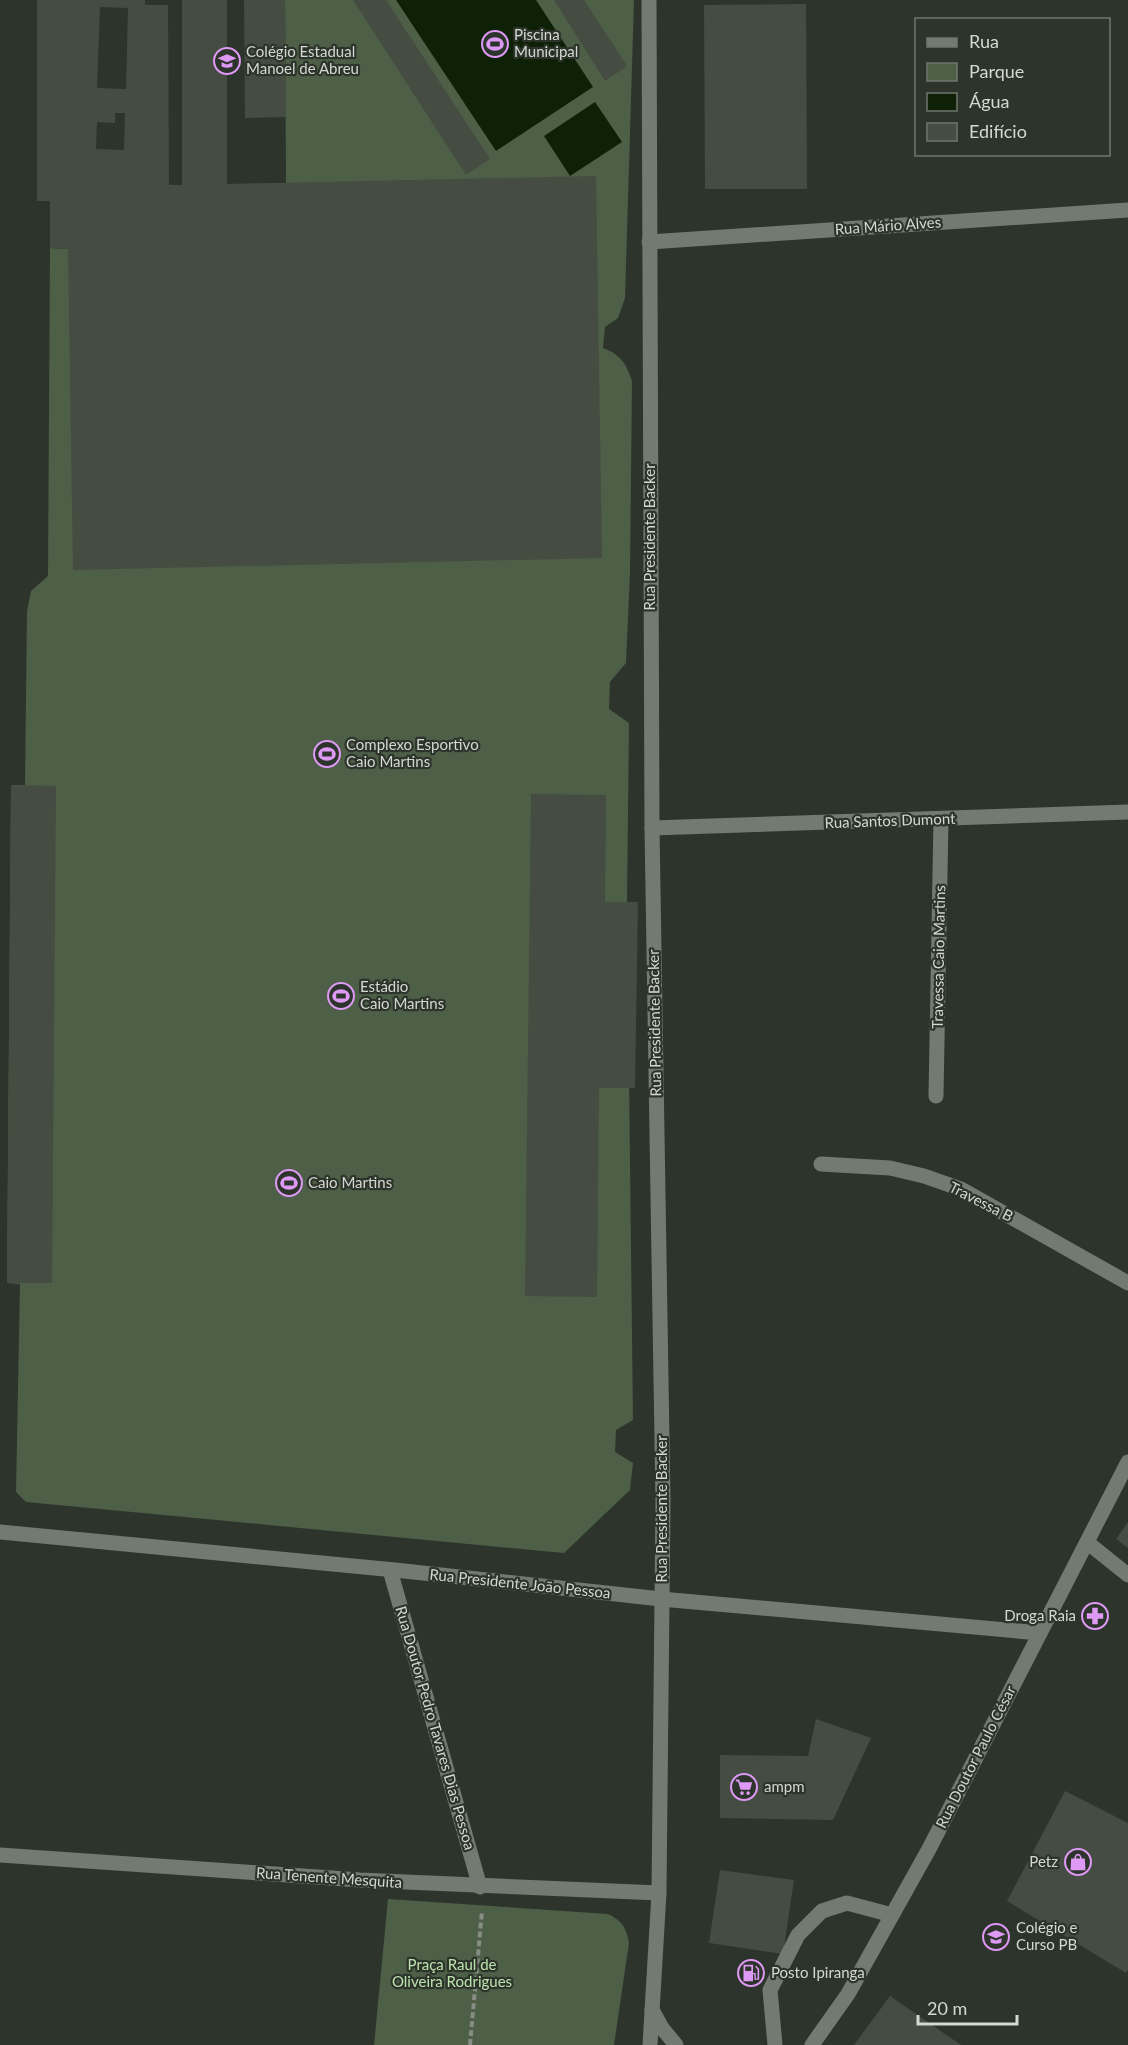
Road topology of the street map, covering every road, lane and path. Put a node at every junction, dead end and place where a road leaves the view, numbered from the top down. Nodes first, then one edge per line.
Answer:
1 (649, 0) edge
2 (1128, 210) edge
3 (649, 242) junction
4 (1128, 812) edge
5 (941, 819) junction
6 (652, 828) junction
7 (936, 1096) dead end
8 (821, 1164) dead end
9 (1128, 1283) edge
10 (1128, 1462) edge
11 (0, 1532) edge
12 (1088, 1543) junction
13 (390, 1570) junction
14 (1128, 1575) edge
15 (661, 1599) junction
16 (1040, 1633) junction
17 (0, 1855) edge
18 (480, 1887) junction
19 (659, 1893) junction
20 (892, 1915) junction
21 (652, 2010) junction
22 (470, 2045) edge
23 (650, 2045) edge
24 (676, 2045) edge
25 (776, 2045) edge
26 (812, 2045) edge

1 - 3 street, Rua Presidente Backer
2 - 3 street, Rua Mário Alves
3 - 6 street, Rua Presidente Backer
4 - 5 street, Rua Santos Dumont
5 - 6 street, Rua Santos Dumont
5 - 7 street, Travessa Caio Martins
6 - 15 street, Rua Presidente Backer
8 - 9 street, Travessa B
10 - 12 street, Rua Doutor Paulo César
11 - 13 street, Rua Presidente João Pessoa
12 - 14 street
12 - 16 street, Rua Doutor Paulo César
13 - 15 street, Rua Presidente João Pessoa
13 - 18 street, Rua Doutor Pedro Tavares Dias Pessoa
15 - 16 street, Rua Presidente João Pessoa
15 - 19 street, Rua Presidente Backer
16 - 20 street, Rua Doutor Paulo César
17 - 18 street, Rua Tenente Mesquita
18 - 19 street, Rua Tenente Mesquita
18 - 22 path
19 - 21 street, Rua Presidente Backer
20 - 25 street
20 - 26 street, Rua Doutor Paulo César
21 - 23 street, Rua Presidente Backer
21 - 24 street

